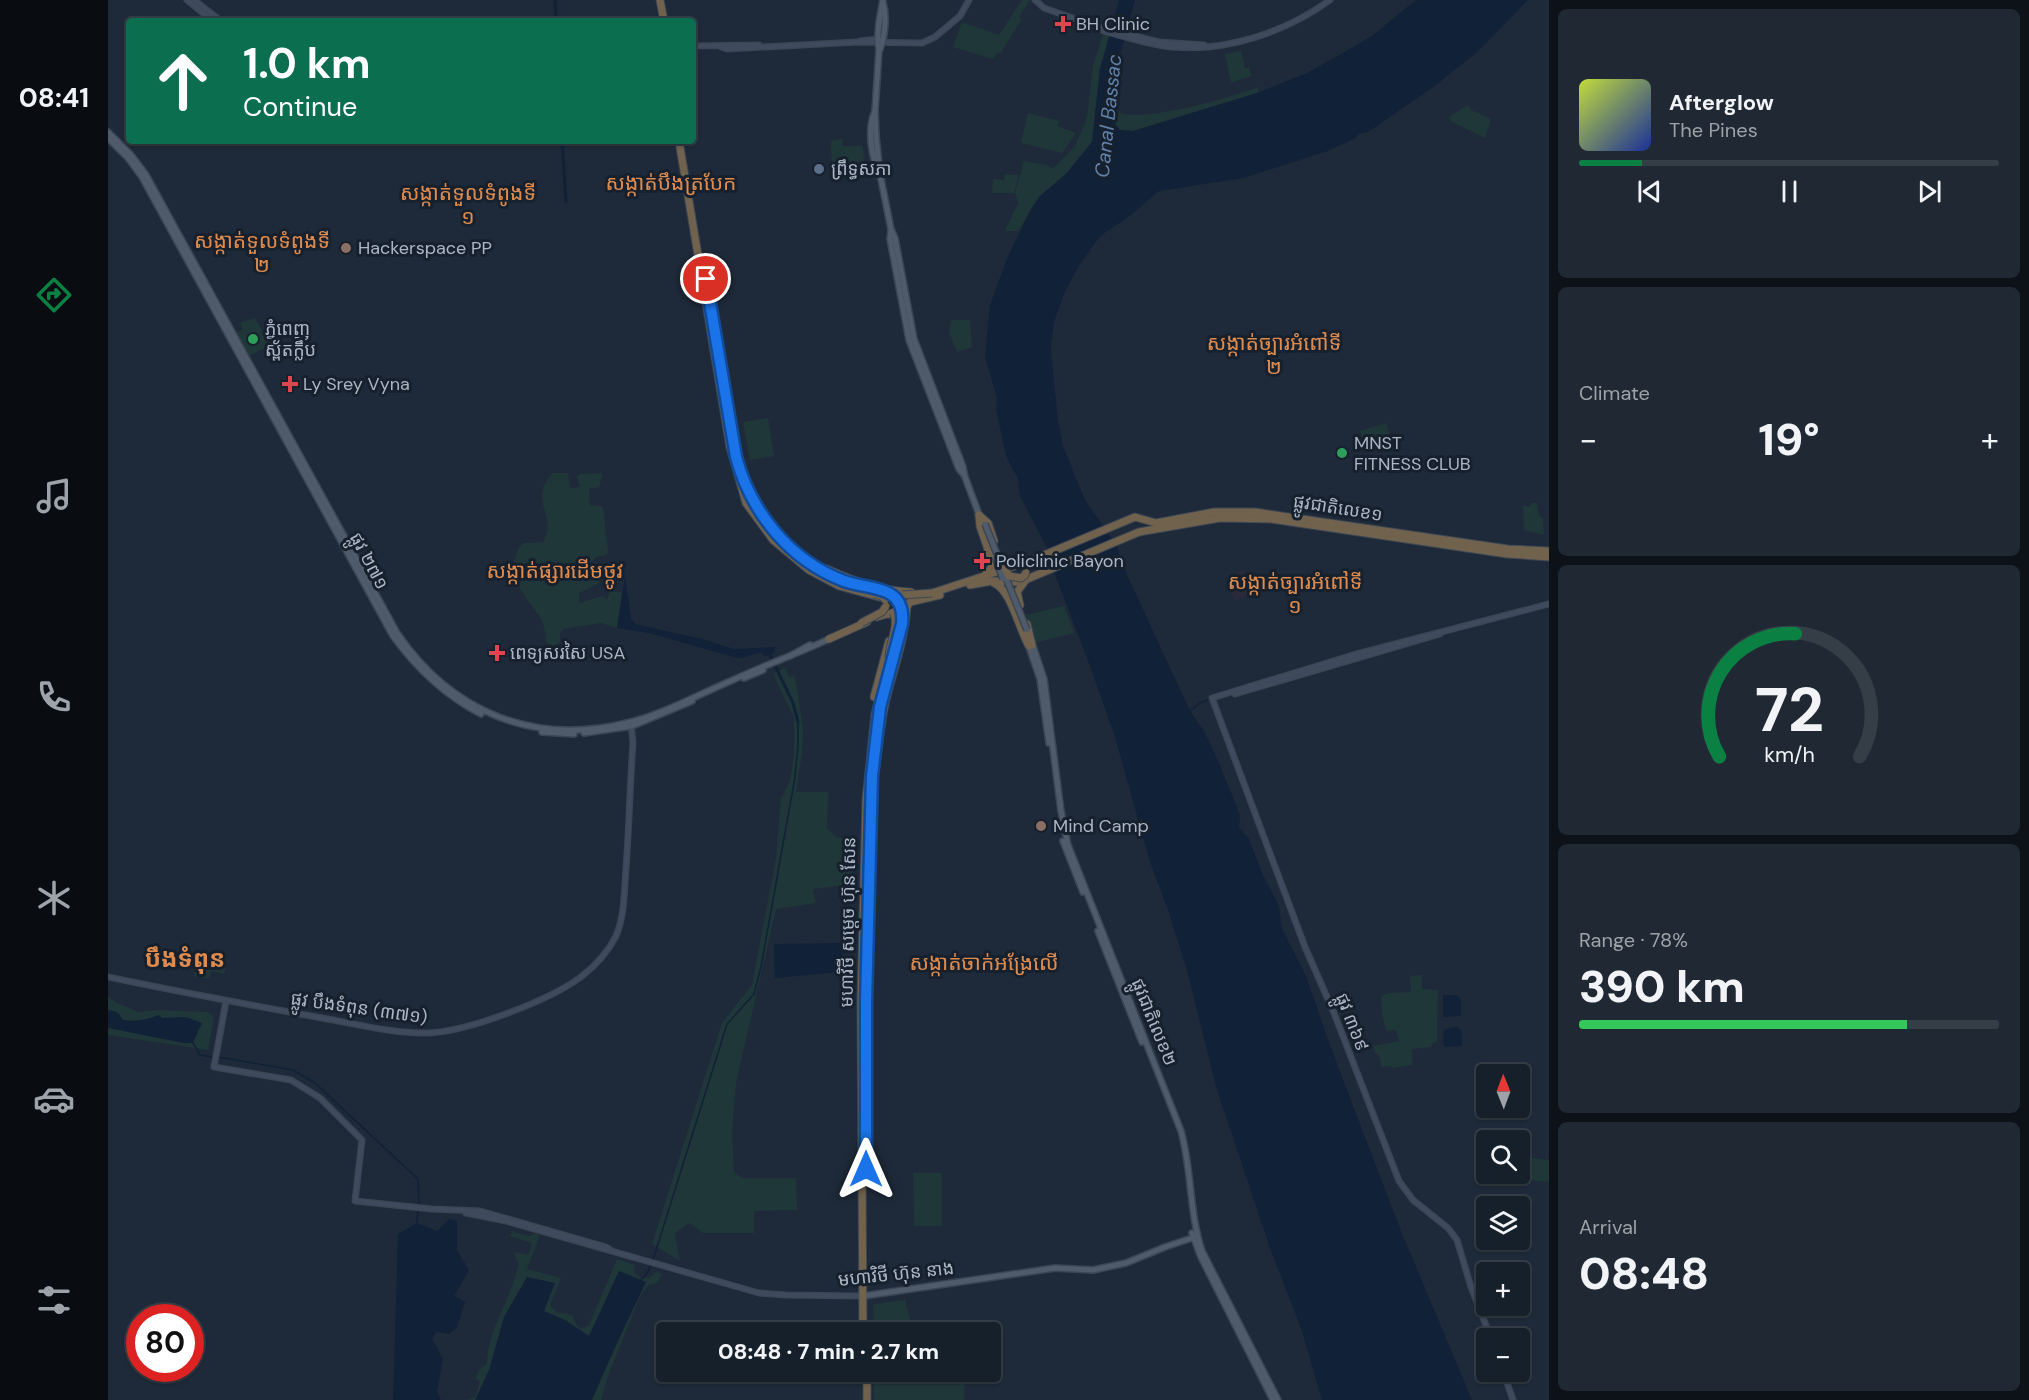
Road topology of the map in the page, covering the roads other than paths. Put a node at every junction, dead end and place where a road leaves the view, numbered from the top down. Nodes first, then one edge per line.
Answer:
1 (190, 0) edge
2 (969, 0) edge
3 (1035, 0) edge
4 (1330, 0) edge
5 (883, 2) edge
6 (658, 3) edge
7 (210, 18) edge
8 (217, 18) edge
9 (659, 18) edge
10 (663, 18) edge
11 (880, 41) junction
12 (696, 48) edge
13 (108, 132) edge
14 (108, 138) edge
15 (682, 144) edge
16 (742, 485) junction
17 (980, 515) junction
18 (1126, 520) junction
19 (984, 524) junction
20 (1139, 532) junction
21 (1549, 551) edge
22 (996, 556) junction
23 (1549, 557) edge
24 (1022, 563) junction
25 (824, 573) junction
26 (838, 574) junction
27 (1027, 575) junction
28 (982, 580) junction
29 (834, 584) junction
30 (968, 584) junction
31 (902, 599) junction
32 (884, 603) junction
33 (1549, 604) edge
34 (893, 614) junction
35 (1025, 631) junction
36 (832, 636) junction
37 (1031, 645) junction
38 (890, 658) junction
39 (631, 724) junction
40 (871, 765) junction
41 (108, 977) edge
42 (226, 1001) junction
43 (1195, 1237) junction
44 (865, 1296) junction
45 (865, 1322) edge
46 (1487, 1328) edge
47 (865, 1382) edge
48 (1507, 1382) edge
49 (864, 1400) edge
50 (1276, 1400) edge
51 (1513, 1400) edge

1 - 7 main road
1 - 8 main road
2 - 11 main road
3 - 4 main road
5 - 11 main road
6 - 9 highway
6 - 10 highway
11 - 12 main road
11 - 17 main road
13 - 39 main road, ផ្លូវ ២៧១
14 - 39 main road, ផ្លូវ ២៧១
15 - 16 highway
16 - 25 highway
16 - 25 highway, bridge
17 - 19 main road
17 - 22 highway
18 - 20 highway
18 - 21 highway, ផ្លូវជាតិលេខ១
18 - 24 highway
19 - 22 main road, bridge
19 - 35 main road, bridge
20 - 23 highway, ផ្លូវជាតិលេខ១
20 - 27 highway, ផ្លូវជាតិលេខ១
22 - 24 highway
22 - 27 highway, bridge
22 - 28 highway
22 - 35 main road, bridge
24 - 28 highway
25 - 26 highway
25 - 29 highway
25 - 31 highway, bridge
25 - 32 highway, bridge
25 - 38 highway, bridge
26 - 29 highway
26 - 31 highway
27 - 28 highway
27 - 30 highway
27 - 37 highway
28 - 30 highway
28 - 37 highway
29 - 32 highway
30 - 31 highway, bridge
30 - 31 highway
30 - 31 highway
31 - 32 highway, bridge
31 - 34 highway, bridge
31 - 38 highway, bridge
32 - 34 highway, bridge
32 - 36 highway
32 - 36 highway, bridge
33 - 46 main road, ផ្លូវ ៣៦៩
34 - 36 highway
34 - 38 highway, bridge
35 - 37 main road, ផ្លូវជាតិលេខ២
36 - 39 main road, ផ្លូវ ២៧១
37 - 43 main road, ផ្លូវជាតិលេខ២
38 - 40 highway
38 - 40 highway
39 - 42 main road, ផ្លូវ បឹងទំពុន (៣៧១)
40 - 44 highway, មហាវិថី សម្តេច ហ៊ុន សែន
41 - 42 main road, ផ្លូវ បឹងទំពុន (៣៧១)
42 - 44 main road, មហាវិថី ហ៊ុន នាង
43 - 44 main road, មហាវិថី ហ៊ុន នាង
43 - 50 main road, ផ្លូវជាតិលេខ២
44 - 45 highway, មហាវិថី សម្តេច ហ៊ុន សែន
47 - 49 highway
48 - 51 main road

